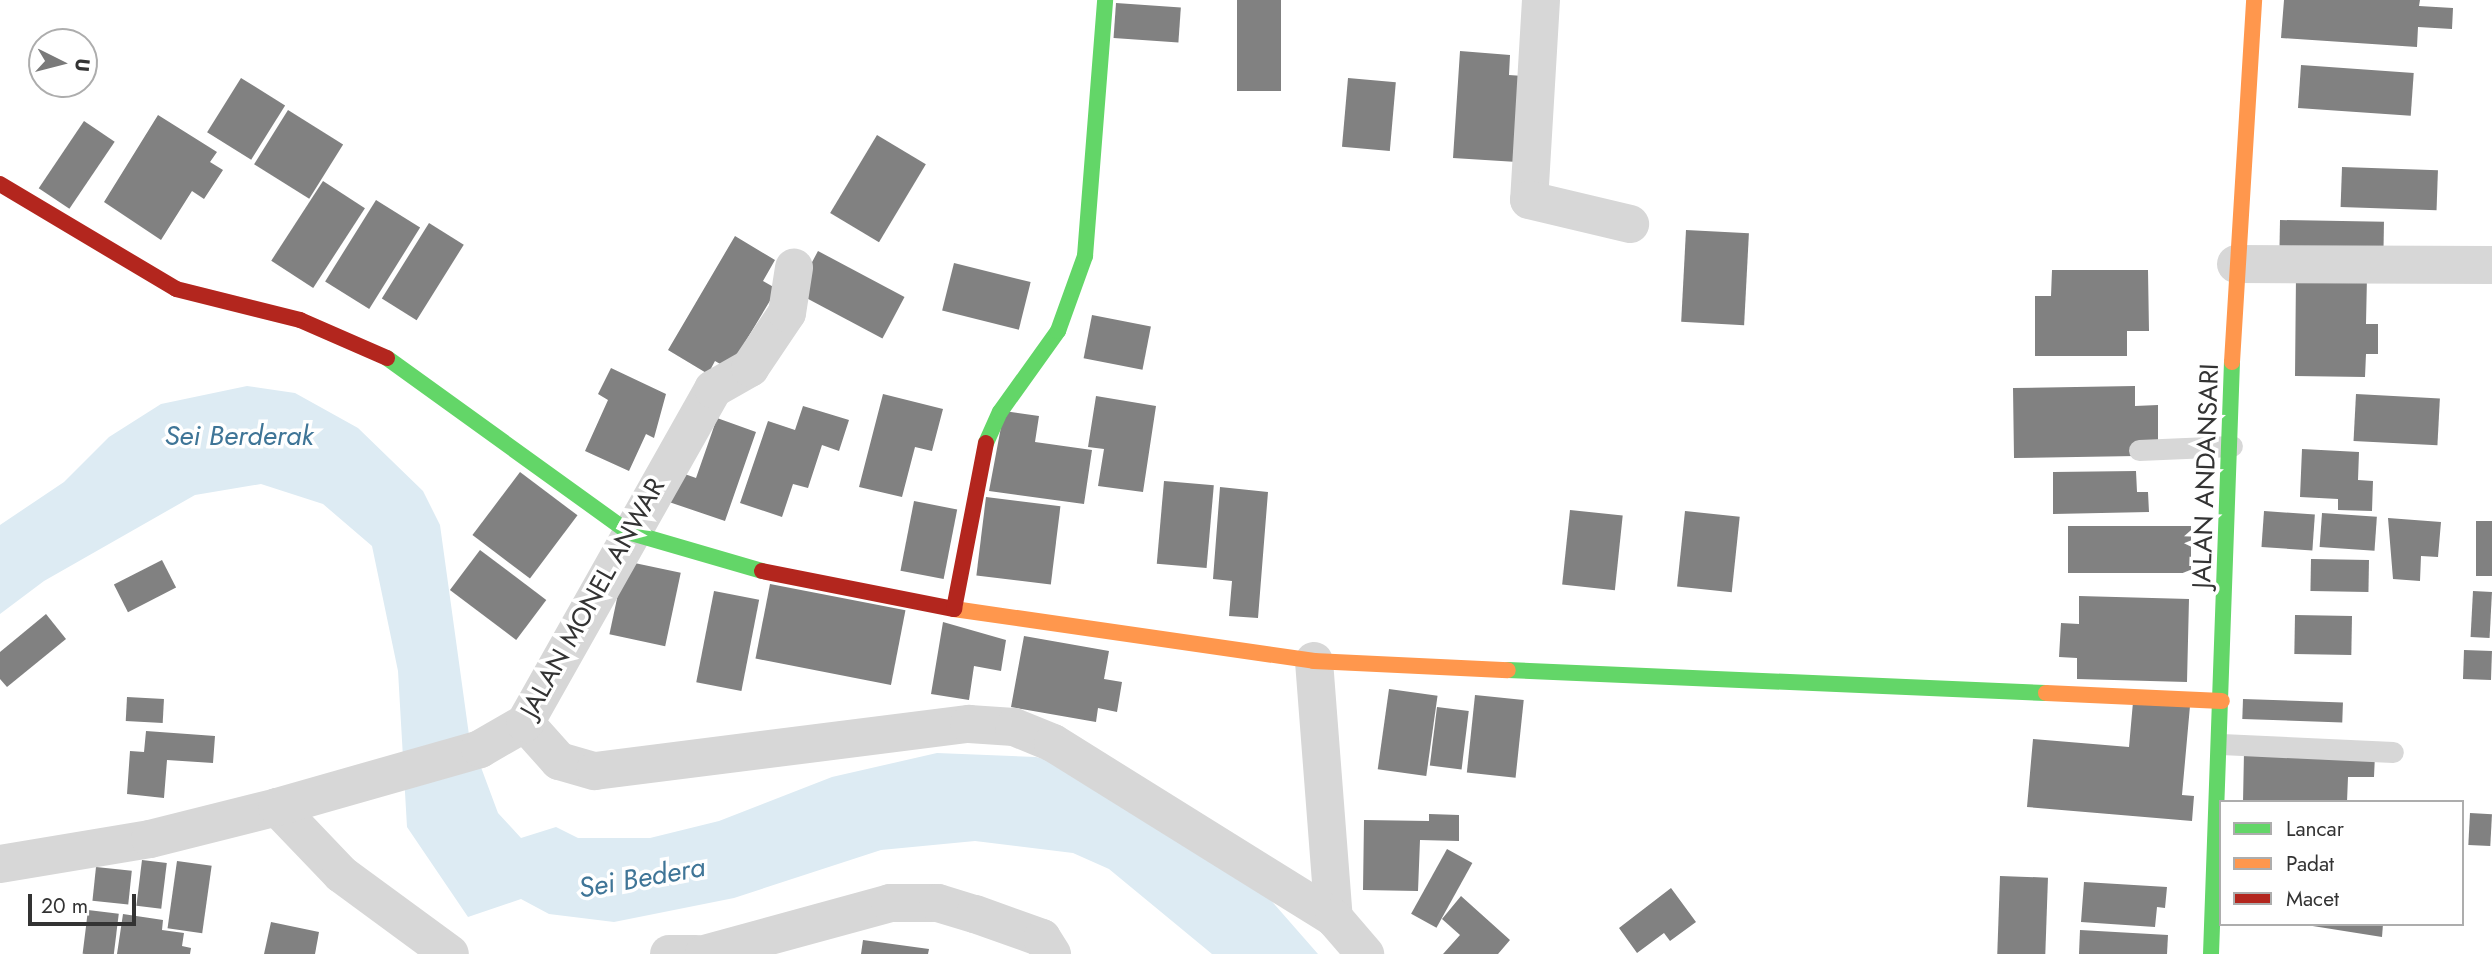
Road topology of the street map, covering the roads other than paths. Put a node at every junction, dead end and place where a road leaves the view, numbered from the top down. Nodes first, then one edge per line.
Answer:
1 (1105, 0) edge
2 (1541, 0) edge
3 (2255, 0) edge
4 (0, 184) edge
5 (1630, 224) dead end
6 (2236, 264) junction
7 (2492, 265) edge
8 (794, 268) dead end
9 (2232, 446) junction
10 (2139, 450) dead end
11 (628, 532) junction
12 (954, 609) junction
13 (1314, 661) junction
14 (2222, 701) junction
15 (525, 723) junction
16 (2221, 744) junction
17 (2393, 751) dead end
18 (277, 807) junction
19 (0, 864) edge
20 (1334, 918) junction
21 (793, 944) edge
22 (1044, 949) edge
23 (450, 954) edge
24 (683, 954) edge
25 (1365, 954) edge
26 (2211, 954) edge

1 - 12 street
2 - 5 street
3 - 6 street, JALAN ANDANSARI
4 - 11 street
6 - 7 street
6 - 9 street, JALAN ANDANSARI
8 - 11 street, JALAN MONEL ANWAR
9 - 10 lane
9 - 14 street, JALAN ANDANSARI
11 - 12 street
11 - 15 street, JALAN MONEL ANWAR
12 - 13 street
13 - 14 street
13 - 20 street
14 - 16 street, JALAN ANDANSARI
15 - 18 street, JALAN MONEL ANWAR
15 - 20 street
16 - 17 lane
16 - 26 street, JALAN ANDANSARI
18 - 19 street, JALAN MONEL ANWAR
18 - 23 street
20 - 25 street
21 - 22 street
21 - 24 street

